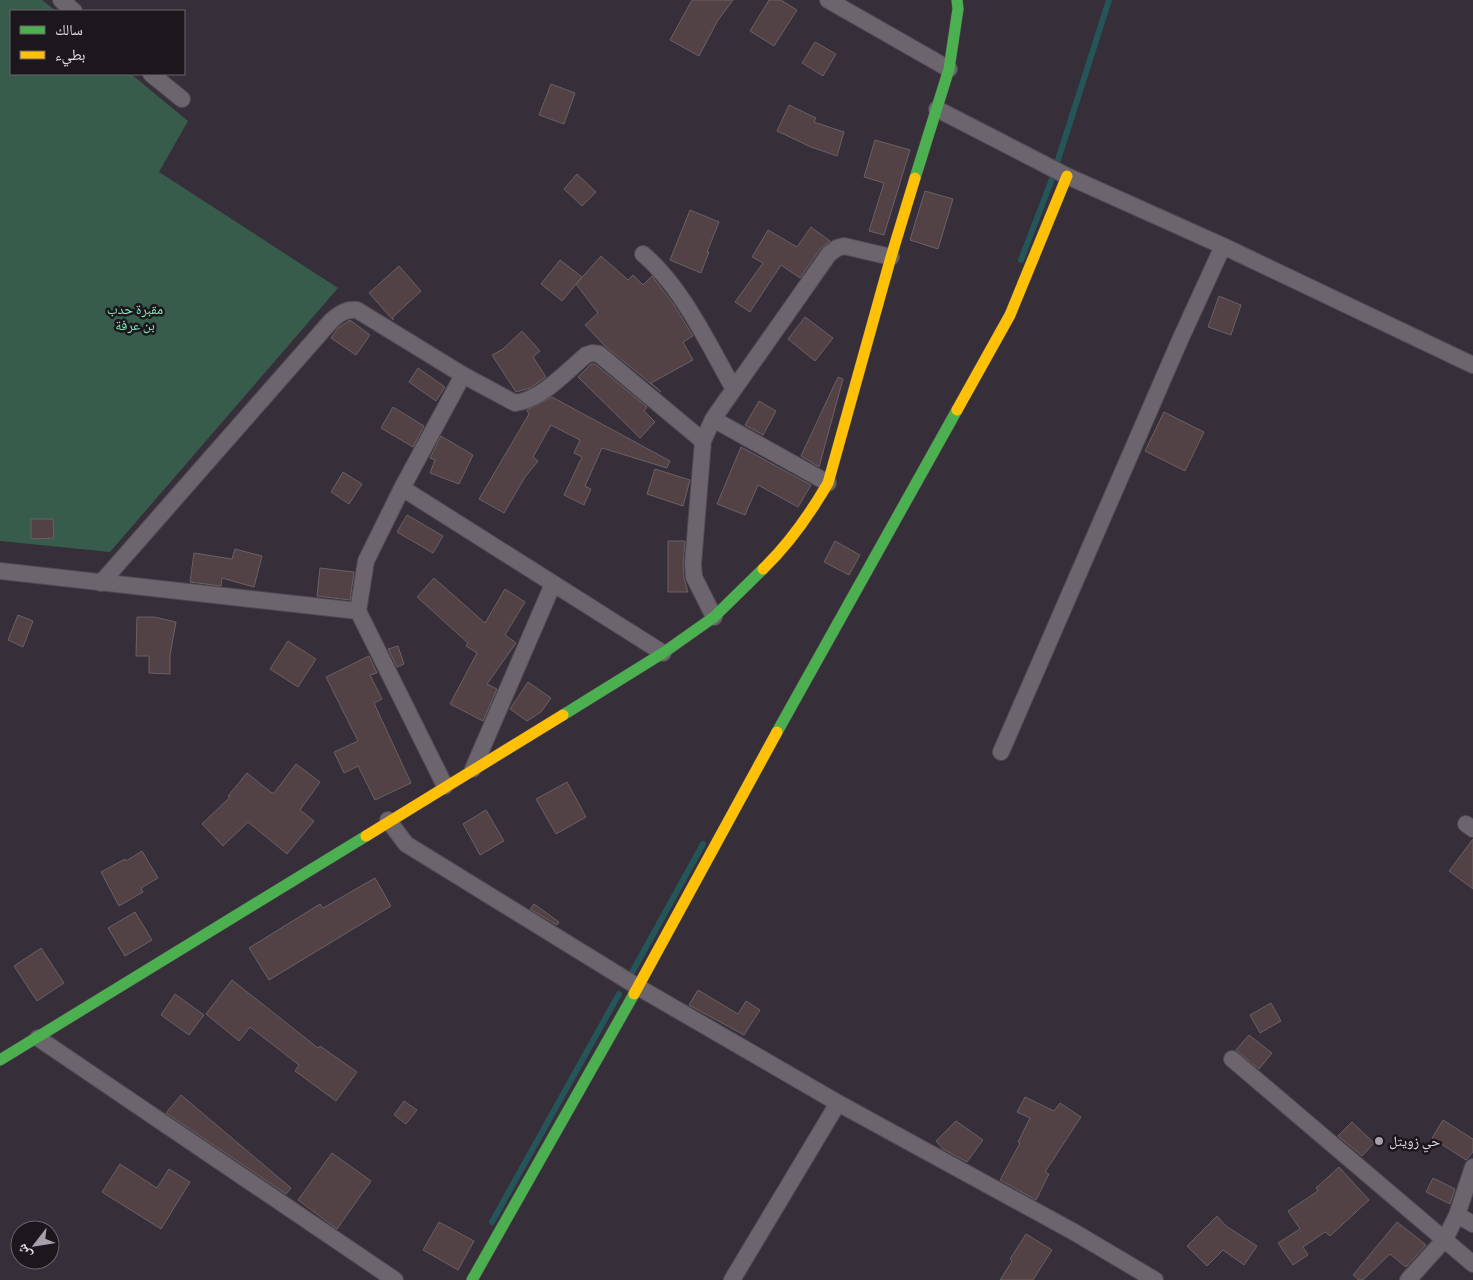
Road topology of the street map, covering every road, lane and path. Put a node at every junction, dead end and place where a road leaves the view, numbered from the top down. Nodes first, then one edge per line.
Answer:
1 (60, 0) edge
2 (828, 0) edge
3 (957, 0) edge
4 (73, 10) edge
5 (949, 69) junction
6 (152, 75) edge
7 (182, 99) dead end
8 (937, 109) junction
9 (1067, 176) junction
10 (1223, 246) junction
11 (643, 254) dead end
12 (891, 257) junction
13 (1473, 365) edge
14 (463, 375) junction
15 (734, 389) junction
16 (713, 419) junction
17 (704, 441) junction
18 (828, 483) junction
19 (402, 488) junction
20 (0, 571) edge
21 (101, 582) junction
22 (553, 584) junction
23 (358, 611) junction
24 (714, 617) junction
25 (663, 653) junction
26 (1001, 752) dead end
27 (473, 769) junction
28 (445, 786) junction
29 (388, 820) junction
30 (638, 987) junction
31 (38, 1038) junction
32 (1232, 1059) dead end
33 (0, 1060) edge
34 (838, 1103) junction
35 (1473, 1167) edge
36 (1458, 1215) junction
37 (1473, 1224) edge
38 (1445, 1239) junction
39 (1473, 1264) edge
40 (395, 1280) edge
41 (472, 1280) edge
42 (732, 1280) edge
43 (1155, 1280) edge
44 (1408, 1280) edge

1 - 4 street
2 - 5 street
3 - 5 street
5 - 8 street
6 - 7 street
8 - 9 street
8 - 12 street
9 - 10 street
9 - 30 street
10 - 13 street
10 - 26 street
11 - 15 street
12 - 15 street
12 - 18 street
14 - 17 street
14 - 19 street
14 - 21 street
15 - 16 street
16 - 17 street
16 - 18 street
17 - 24 street
18 - 24 street
19 - 22 street
19 - 23 street
20 - 21 street
21 - 23 street
22 - 25 street
22 - 27 street
23 - 28 street
24 - 25 street
25 - 27 street
27 - 28 street
28 - 29 street
29 - 30 street
29 - 31 street
30 - 34 street
30 - 41 street
31 - 33 street
31 - 40 street
32 - 38 street
34 - 42 street
34 - 43 street
35 - 36 street
36 - 37 street
36 - 38 street
38 - 39 street
38 - 44 street

